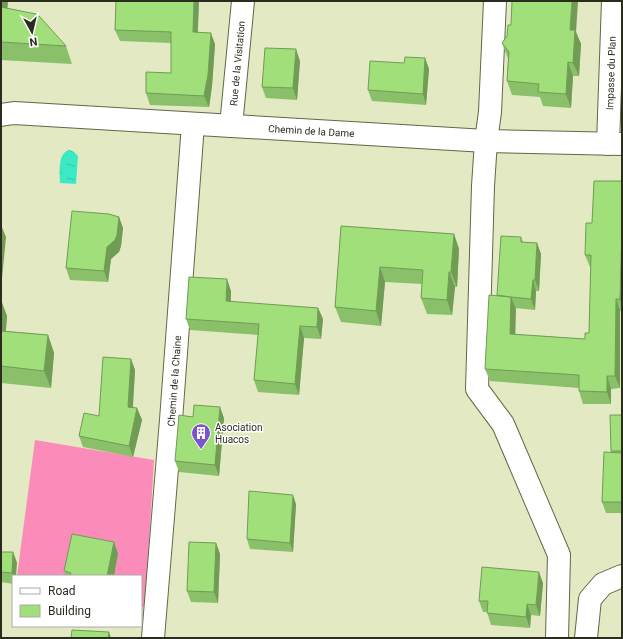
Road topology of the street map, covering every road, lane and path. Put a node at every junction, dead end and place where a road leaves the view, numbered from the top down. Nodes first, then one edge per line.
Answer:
1 (243, 1) edge
2 (495, 1) edge
3 (613, 1) edge
4 (1, 115) edge
5 (193, 124) junction
6 (231, 126) junction
7 (486, 141) junction
8 (615, 144) edge
9 (622, 576) edge
10 (153, 638) edge
11 (558, 638) edge
12 (586, 638) edge

1 - 6 street, Rue de la Visitation
2 - 7 street
3 - 8 street, Impasse du Plan
4 - 5 street, Chemin de la Dame
5 - 6 street, Chemin de la Dame
5 - 10 street, Chemin de la Chaine
6 - 7 street, Chemin de la Dame
7 - 8 street, Chemin de la Dame
7 - 11 street
9 - 12 street

